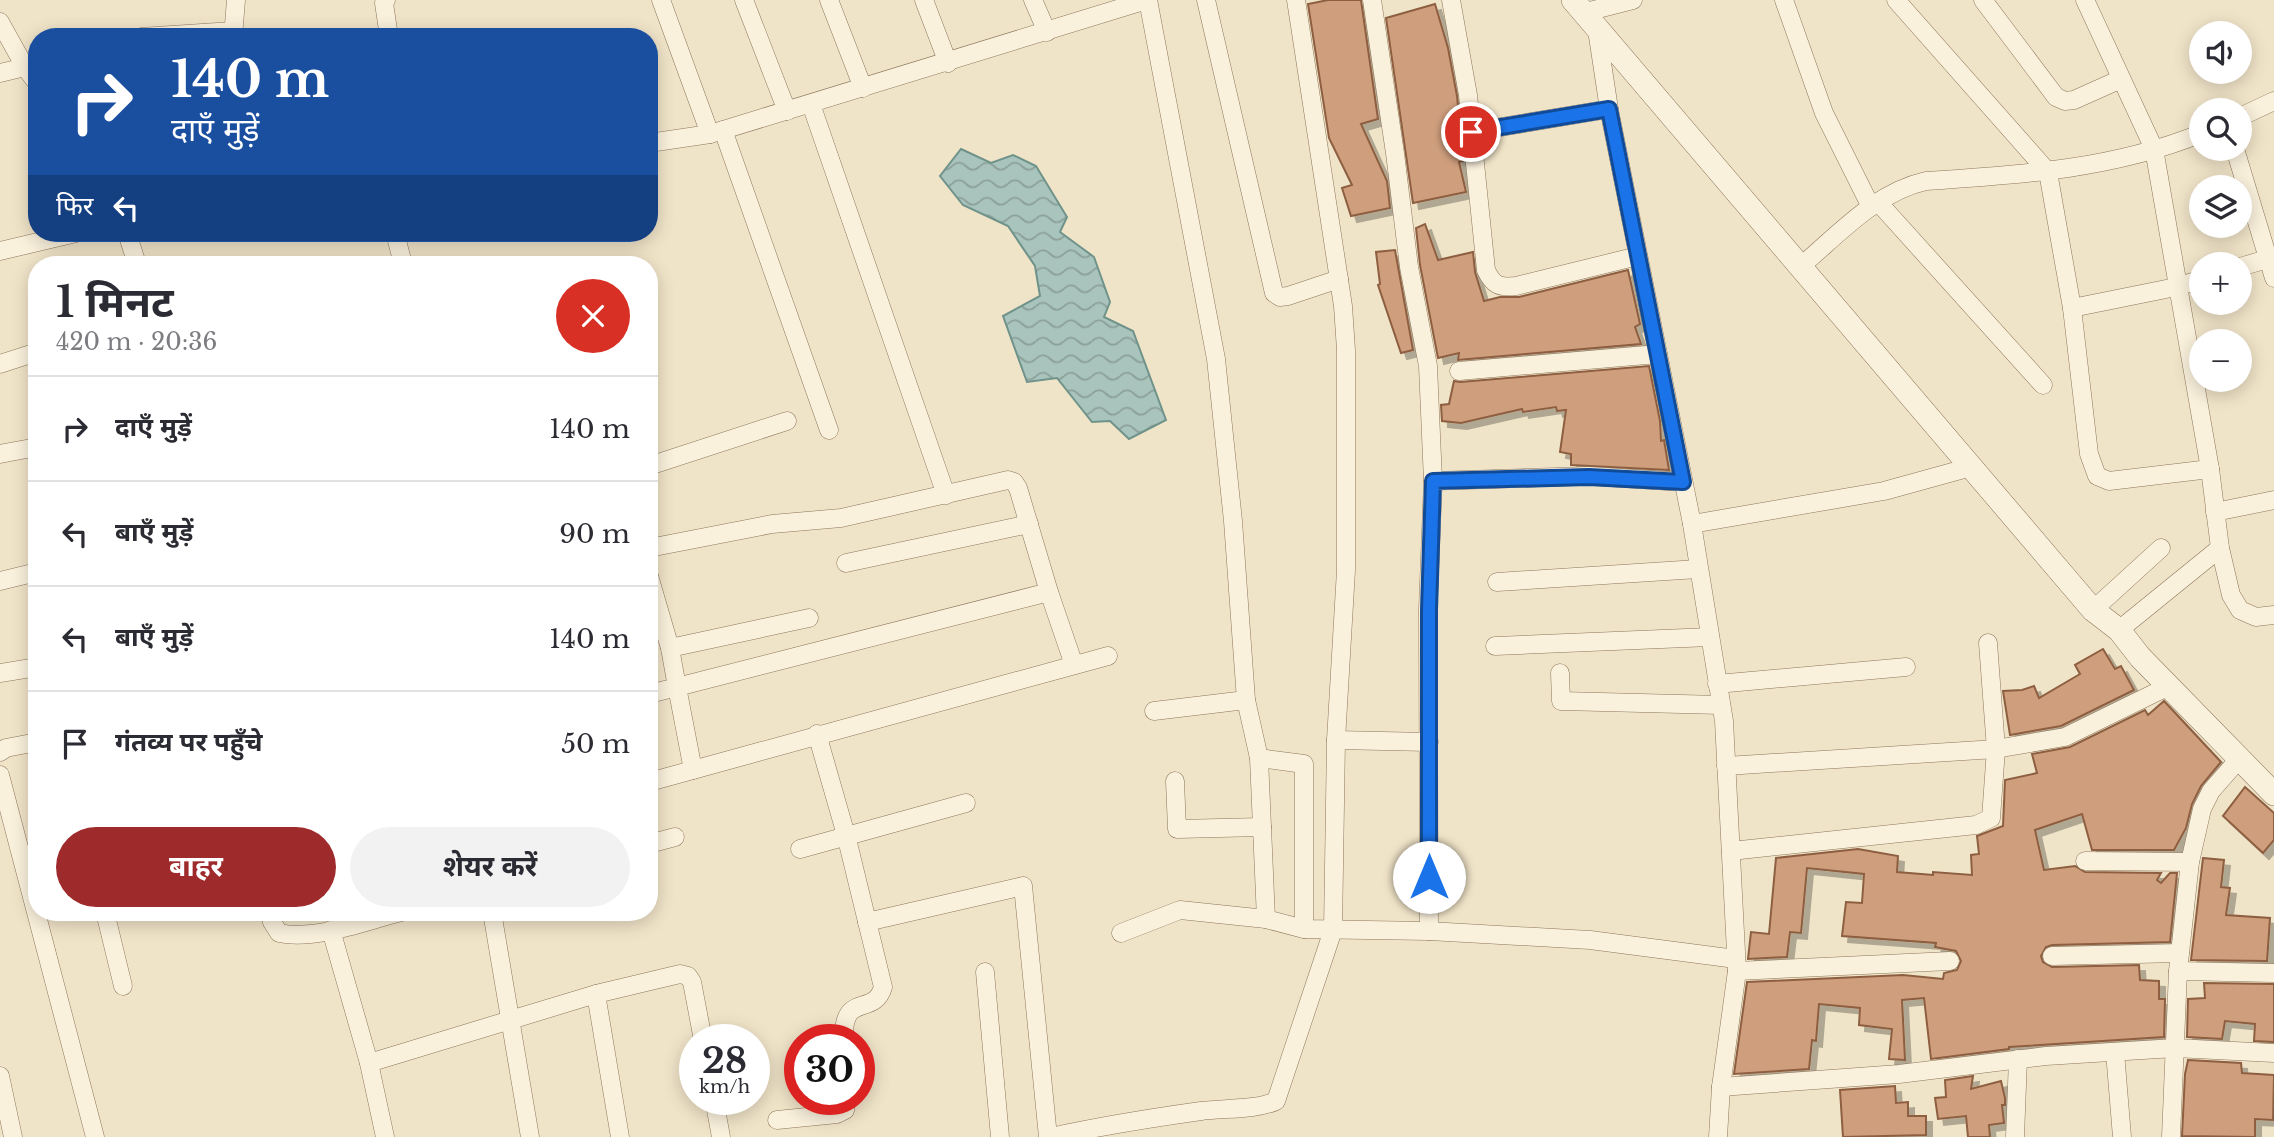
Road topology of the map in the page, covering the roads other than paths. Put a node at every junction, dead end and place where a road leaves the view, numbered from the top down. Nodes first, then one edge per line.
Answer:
1 (236, 0) edge
2 (386, 0) edge
3 (661, 0) edge
4 (744, 0) edge
5 (828, 0) edge
6 (923, 0) edge
7 (1034, 0) edge
8 (1148, 0) edge
9 (1206, 0) edge
10 (1296, 0) edge
11 (1372, 0) edge
12 (1451, 0) edge
13 (1633, 0) edge
14 (1784, 0) edge
15 (1896, 0) edge
16 (1983, 0) edge
17 (2085, 0) edge
18 (1584, 14) edge
19 (0, 22) edge
20 (234, 28) edge
21 (388, 28) edge
22 (1047, 32) junction
23 (28, 60) edge
24 (948, 63) junction
25 (28, 65) edge
26 (0, 73) edge
27 (2121, 79) junction
28 (863, 88) junction
29 (2274, 101) edge
30 (811, 104) junction
31 (1609, 109) junction
32 (787, 111) junction
33 (2252, 111) edge
34 (716, 132) junction
35 (1471, 132) junction
36 (2189, 137) edge
37 (658, 142) edge
38 (2154, 149) junction
39 (2239, 161) edge
40 (2048, 172) junction
41 (1874, 205) junction
42 (38, 242) edge
43 (0, 251) edge
44 (1639, 256) junction
45 (2272, 258) edge
46 (2252, 264) edge
47 (1801, 266) junction
48 (2274, 278) edge
49 (1339, 279) junction
50 (2189, 283) edge
51 (2176, 287) junction
52 (2072, 308) junction
53 (1658, 354) junction
54 (28, 355) edge
55 (0, 364) edge
56 (1459, 370) dead end
57 (2043, 385) dead end
58 (787, 421) dead end
59 (830, 430) dead end
60 (28, 449) edge
61 (0, 454) edge
62 (658, 463) edge
63 (1970, 467) junction
64 (2210, 469) junction
65 (1433, 481) junction
66 (1683, 482) junction
67 (946, 495) junction
68 (2274, 500) edge
69 (2215, 512) junction
70 (1029, 524) junction
71 (1692, 524) junction
72 (658, 546) edge
73 (2161, 548) dead end
74 (2220, 548) junction
75 (846, 563) dead end
76 (1698, 569) junction
77 (28, 574) edge
78 (0, 581) edge
79 (1497, 582) dead end
80 (1049, 592) junction
81 (658, 607) edge
82 (2094, 610) junction
83 (2274, 615) edge
84 (809, 618) dead end
85 (2119, 630) junction
86 (1710, 638) junction
87 (1988, 643) dead end
88 (1495, 646) dead end
89 (670, 648) junction
90 (1108, 656) dead end
91 (1074, 665) junction
92 (1906, 667) dead end
93 (28, 668) edge
94 (0, 673) edge
95 (1560, 673) dead end
96 (1717, 684) junction
97 (2169, 686) junction
98 (677, 687) junction
99 (658, 692) edge
100 (1246, 700) junction
101 (1721, 705) junction
102 (1154, 710) dead end
103 (817, 734) junction
104 (1336, 740) junction
105 (1429, 742) junction
106 (28, 744) edge
107 (1996, 749) junction
108 (0, 752) edge
109 (1259, 758) junction
110 (2239, 759) junction
111 (1726, 766) junction
112 (693, 770) junction
113 (0, 775) edge
114 (658, 780) edge
115 (1175, 781) dead end
116 (2274, 794) edge
117 (966, 803) dead end
118 (1262, 827) junction
119 (846, 835) junction
120 (675, 837) dead end
121 (658, 842) edge
122 (800, 849) dead end
123 (1731, 851) junction
124 (2085, 861) dead end
125 (2190, 862) junction
126 (28, 882) edge
127 (1266, 919) junction
128 (38, 921) edge
129 (107, 921) edge
130 (272, 921) edge
131 (366, 921) edge
132 (493, 921) edge
133 (866, 922) junction
134 (1304, 929) junction
135 (331, 930) junction
136 (1333, 930) junction
137 (1429, 931) junction
138 (1121, 933) dead end
139 (2052, 956) dead end
140 (1950, 961) dead end
141 (2179, 962) junction
142 (1737, 965) junction
143 (985, 972) dead end
144 (2274, 973) edge
145 (123, 986) dead end
146 (596, 994) junction
147 (509, 1022) junction
148 (700, 1024) edge
149 (844, 1024) edge
150 (2175, 1048) junction
151 (2115, 1052) junction
152 (2274, 1053) edge
153 (2018, 1059) junction
154 (369, 1063) junction
155 (0, 1076) edge
156 (1721, 1087) junction
157 (717, 1115) edge
158 (827, 1115) edge
159 (776, 1120) dead end
160 (1123, 1129) edge
161 (13, 1137) edge
162 (95, 1137) edge
163 (384, 1137) edge
164 (530, 1137) edge
165 (620, 1137) edge
166 (721, 1137) edge
167 (1000, 1137) edge
168 (1050, 1137) edge
169 (1718, 1137) edge
170 (2015, 1137) edge
171 (2122, 1137) edge
172 (2171, 1137) edge

1 - 20 street
2 - 21 street
3 - 34 street
4 - 32 street
5 - 28 street
6 - 24 street
7 - 22 street
8 - 22 street
8 - 100 street
9 - 49 street
10 - 49 street
11 - 65 street
12 - 35 street
13 - 18 street
14 - 41 street
15 - 40 street
16 - 27 street
17 - 27 street
18 - 31 street
18 - 47 street
19 - 23 street
22 - 24 street
24 - 28 street
25 - 26 street
27 - 38 street
28 - 30 street
29 - 33 street
30 - 32 street
30 - 67 street
31 - 35 street
31 - 44 street
32 - 34 street
34 - 37 street
34 - 59 street
35 - 44 street
36 - 38 street
38 - 40 street
38 - 51 street
39 - 45 street
40 - 41 street
40 - 52 street
41 - 47 street
41 - 57 street
42 - 43 street
44 - 53 street
45 - 46 street
45 - 48 street
47 - 63 street
49 - 104 street
50 - 51 street
51 - 52 street
51 - 64 street
52 - 64 street
53 - 56 street
53 - 66 street
54 - 55 street
58 - 62 street
60 - 61 street
63 - 71 street
63 - 82 street
64 - 69 street
65 - 66 street
65 - 105 street
66 - 71 street
67 - 70 street
67 - 72 street
68 - 69 street
69 - 74 street
70 - 75 street
70 - 80 street
71 - 76 street
73 - 82 street
74 - 83 street
74 - 85 street
76 - 79 street
76 - 86 street
77 - 78 street
80 - 91 street
80 - 98 street
81 - 89 street
82 - 85 street
84 - 89 street
85 - 97 street
86 - 88 street
86 - 96 street
87 - 107 street
89 - 98 street
90 - 91 street
91 - 103 street
92 - 96 street
93 - 94 street
95 - 101 street
96 - 101 street
97 - 107 street
97 - 110 street
98 - 99 street
98 - 112 street
100 - 102 street
100 - 109 street
101 - 111 street
103 - 112 street
103 - 119 street
104 - 105 street
104 - 136 street
105 - 137 street
106 - 108 street
107 - 111 street
107 - 123 street
109 - 118 street
109 - 134 street
110 - 116 street
110 - 125 street
111 - 123 street
112 - 114 street
113 - 126 street
115 - 118 street
117 - 119 street
118 - 127 street
119 - 122 street
119 - 133 street
120 - 121 street
123 - 142 street
124 - 125 street
125 - 141 street
127 - 134 street
127 - 138 street
128 - 162 street
129 - 145 street
130 - 135 street
131 - 135 street
132 - 147 street
133 - 149 street
133 - 168 street
134 - 136 street
135 - 154 street
136 - 137 street
136 - 160 street
137 - 142 street
139 - 141 street
140 - 142 street
141 - 144 street
141 - 150 street
142 - 156 street
143 - 167 street
146 - 147 street
146 - 148 street
146 - 165 street
147 - 154 street
147 - 164 street
150 - 151 street
150 - 152 street
150 - 172 street
151 - 153 street
151 - 171 street
153 - 156 street
153 - 170 street
154 - 163 street
155 - 161 street
156 - 169 street
157 - 166 street
158 - 159 street
160 - 168 street

